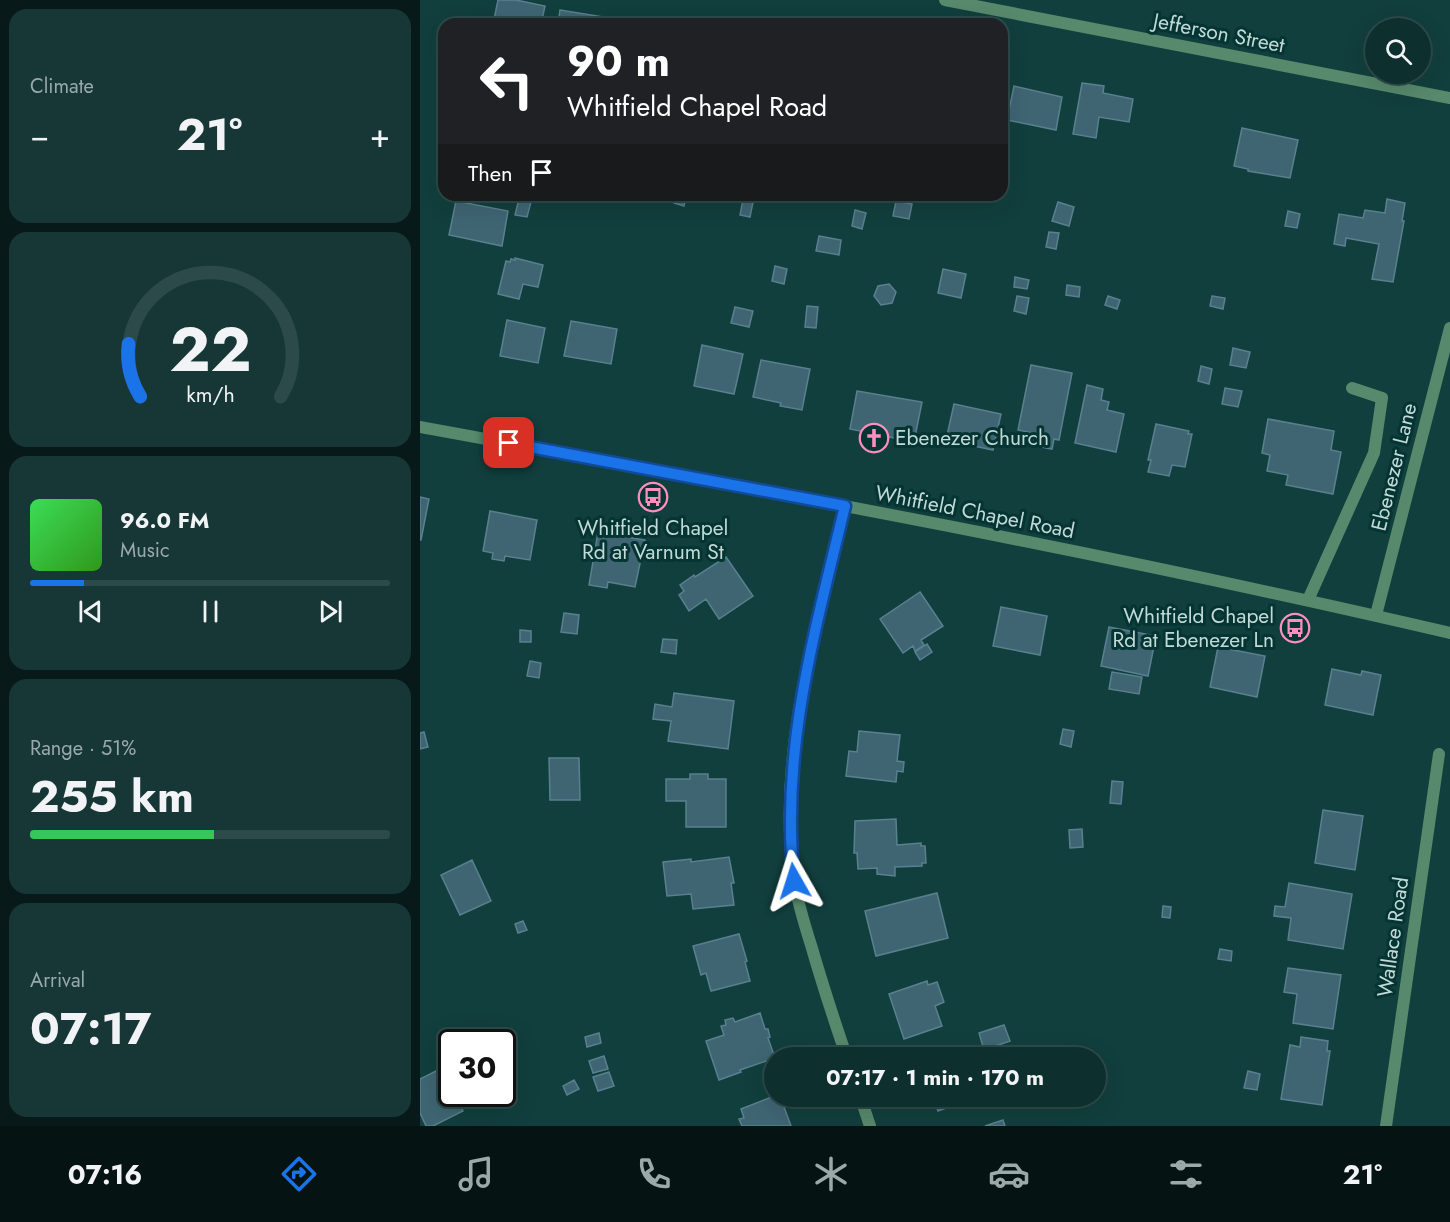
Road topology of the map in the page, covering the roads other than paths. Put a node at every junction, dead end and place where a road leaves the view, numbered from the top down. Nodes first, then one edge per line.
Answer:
1 (945, 0) edge
2 (1450, 98) edge
3 (1450, 328) edge
4 (1352, 388) dead end
5 (420, 427) edge
6 (845, 506) junction
7 (1308, 600) junction
8 (1376, 615) junction
9 (1450, 633) edge
10 (1439, 754) dead end
11 (844, 1047) edge
12 (864, 1107) edge
13 (870, 1126) edge
14 (1386, 1126) edge

1 - 2 street, Jefferson Street
3 - 8 street, Ebenezer Lane
4 - 7 street
5 - 6 street, Whitfield Chapel Road
6 - 7 street, Whitfield Chapel Road
6 - 11 street
7 - 8 street, Whitfield Chapel Road
8 - 9 street, Whitfield Chapel Road
10 - 14 street, Wallace Road
12 - 13 street

